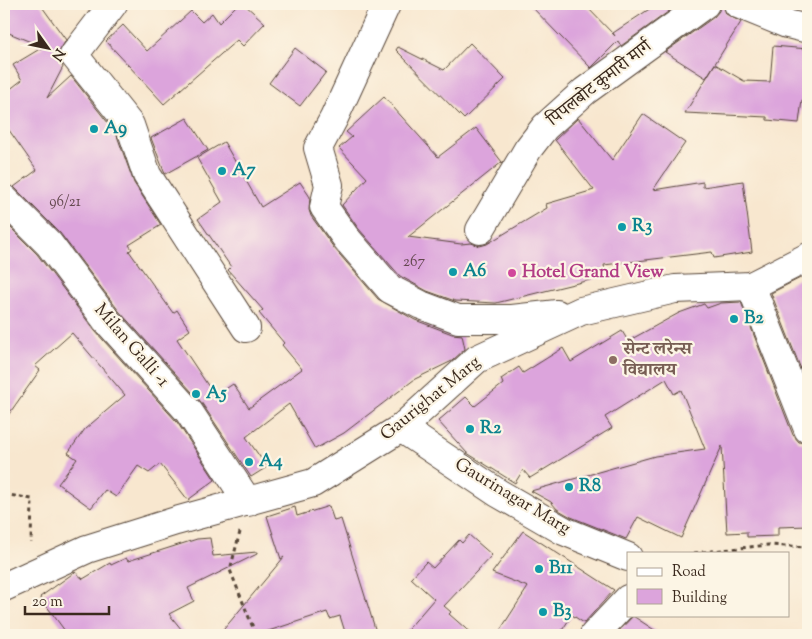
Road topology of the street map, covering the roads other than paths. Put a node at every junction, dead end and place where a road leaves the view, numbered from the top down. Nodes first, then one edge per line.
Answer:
1 (113, 4) edge
2 (385, 4) edge
3 (705, 4) edge
4 (738, 4) edge
5 (808, 29) edge
6 (4, 199) edge
7 (480, 230) dead end
8 (808, 256) edge
9 (751, 286) junction
10 (581, 311) junction
11 (246, 328) dead end
12 (401, 428) junction
13 (808, 429) edge
14 (248, 502) junction
15 (627, 557) edge
16 (4, 587) edge
17 (627, 600) edge
18 (594, 635) edge

1 - 11 street
2 - 10 street
3 - 7 street, पिपलबोट कुमारी मार्ग
4 - 5 street
6 - 14 street, Milan Galli -1
8 - 9 street, Gaurighat Marg
9 - 10 street, Gaurighat Marg
9 - 13 street
10 - 12 street, Gaurighat Marg
12 - 14 street, Gaurighat Marg
12 - 15 street, Gaurinagar Marg
14 - 16 street, Gaurighat Marg
17 - 18 street

